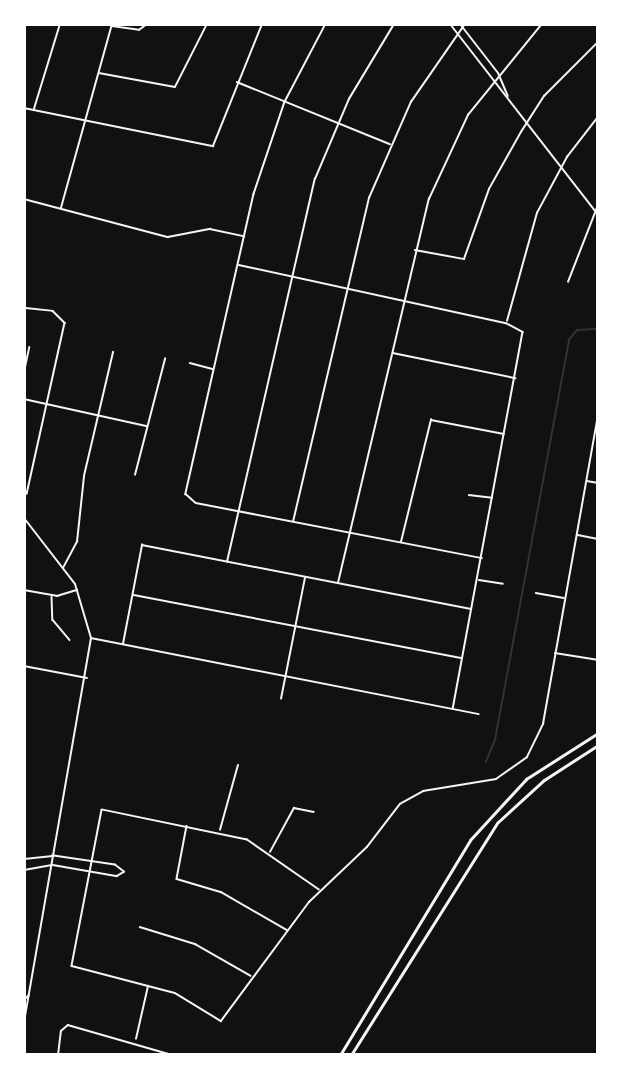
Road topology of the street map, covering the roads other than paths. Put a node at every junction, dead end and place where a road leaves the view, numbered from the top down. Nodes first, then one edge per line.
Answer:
1 (60, 24) edge
2 (147, 24) edge
3 (207, 24) edge
4 (262, 24) edge
5 (326, 24) edge
6 (394, 24) edge
7 (450, 24) edge
8 (542, 24) edge
9 (112, 25) edge
10 (463, 25) edge
11 (458, 32) junction
12 (598, 42) edge
13 (98, 72) junction
14 (498, 73) junction
15 (493, 80) junction
16 (236, 82) junction
17 (285, 102) junction
18 (511, 102) junction
19 (24, 108) edge
20 (34, 111) junction
21 (598, 117) edge
22 (339, 122) junction
23 (86, 123) junction
24 (527, 125) junction
25 (390, 144) junction
26 (559, 168) junction
27 (24, 199) edge
28 (598, 205) edge
29 (61, 208) junction
30 (595, 212) junction
31 (598, 215) edge
32 (244, 236) junction
33 (414, 250) junction
34 (238, 265) junction
35 (293, 276) junction
36 (568, 282) dead end
37 (348, 289) junction
38 (403, 301) junction
39 (26, 308) dead end
40 (506, 323) junction
41 (29, 348) dead end
42 (113, 352) dead end
43 (392, 352) junction
44 (165, 359) dead end
45 (190, 363) dead end
46 (212, 369) junction
47 (24, 372) edge
48 (516, 378) junction
49 (24, 399) edge
50 (47, 406) junction
51 (98, 416) junction
52 (598, 416) edge
53 (147, 426) junction
54 (597, 428) edge
55 (505, 434) junction
56 (135, 476) dead end
57 (587, 481) junction
58 (598, 483) edge
59 (27, 494) dead end
60 (469, 495) dead end
61 (493, 498) junction
62 (238, 511) junction
63 (24, 518) edge
64 (294, 522) junction
65 (350, 533) junction
66 (577, 535) junction
67 (598, 539) edge
68 (401, 543) junction
69 (482, 558) junction
70 (227, 562) junction
71 (63, 568) junction
72 (305, 577) junction
73 (478, 579) junction
74 (338, 583) junction
75 (503, 585) dead end
76 (24, 590) edge
77 (78, 590) junction
78 (536, 592) dead end
79 (133, 595) junction
80 (52, 596) junction
81 (565, 598) junction
82 (472, 609) junction
83 (295, 626) junction
84 (91, 638) junction
85 (70, 640) dead end
86 (123, 645) junction
87 (555, 652) junction
88 (463, 658) junction
89 (598, 660) edge
90 (24, 666) edge
91 (285, 676) junction
92 (87, 678) junction
93 (281, 699) dead end
94 (453, 709) junction
95 (479, 714) dead end
96 (598, 733) edge
97 (598, 745) edge
98 (238, 765) dead end
99 (314, 812) dead end
100 (187, 826) junction
101 (220, 831) junction
102 (270, 853) junction
103 (53, 856) junction
104 (24, 859) edge
105 (90, 860) junction
106 (52, 865) junction
107 (24, 870) edge
108 (88, 871) junction
109 (319, 890) junction
110 (140, 927) dead end
111 (288, 931) junction
112 (252, 976) junction
113 (148, 986) junction
114 (29, 995) junction
115 (24, 1000) edge
116 (24, 1022) edge
117 (135, 1040) junction
118 (58, 1055) edge
119 (172, 1055) edge
120 (340, 1055) edge
121 (351, 1055) edge

1 - 20 street
2 - 9 street
3 - 13 street
4 - 16 street
5 - 17 street
6 - 22 street
7 - 11 street
8 - 14 street
9 - 13 street
10 - 11 street
10 - 14 street
11 - 15 street
11 - 25 street
12 - 24 street
13 - 23 street
14 - 15 street
14 - 18 street
15 - 18 street
15 - 33 street
16 - 17 street
16 - 23 street
17 - 22 street
17 - 32 street
18 - 24 street
19 - 20 street
20 - 23 street
21 - 26 street
22 - 25 street
22 - 35 street
23 - 29 street
24 - 26 street
24 - 33 street
25 - 37 street
26 - 30 street
26 - 40 street
27 - 29 street
28 - 30 street
29 - 32 street
30 - 31 street
30 - 36 street
32 - 34 street
33 - 38 street
34 - 35 street
34 - 46 street
35 - 37 street
35 - 62 street
37 - 38 street
37 - 64 street
38 - 40 street
38 - 43 street
39 - 50 street
40 - 48 street
41 - 47 street
42 - 51 street
43 - 48 street
43 - 65 street
44 - 53 street
45 - 46 street
46 - 62 street
48 - 55 street
49 - 50 street
50 - 51 street
50 - 59 street
51 - 53 street
51 - 71 street
52 - 54 street
53 - 56 street
54 - 57 street
55 - 61 street
55 - 68 street
57 - 58 street
57 - 66 street
60 - 61 street
61 - 69 street
62 - 64 street
62 - 70 street
63 - 71 street
64 - 65 street
65 - 68 street
65 - 74 street
66 - 67 street
66 - 81 street
68 - 69 street
69 - 73 street
70 - 72 street
70 - 79 street
71 - 77 street
72 - 74 street
72 - 83 street
73 - 75 street
73 - 82 street
74 - 82 street
76 - 80 street
77 - 80 street
77 - 84 street
78 - 81 street
79 - 83 street
79 - 86 street
80 - 85 street
81 - 87 street
82 - 88 street
83 - 88 street
83 - 91 street
84 - 86 street
84 - 92 street
86 - 91 street
87 - 89 street
87 - 109 street
88 - 94 street
90 - 92 street
91 - 93 street
91 - 94 street
92 - 103 street
94 - 95 street
96 - 120 highway
97 - 121 highway
98 - 101 street
99 - 102 street
100 - 101 street
100 - 105 street
100 - 111 street
101 - 102 street
102 - 109 street
103 - 104 street
103 - 105 street
103 - 106 street
105 - 108 street
105 - 108 street
106 - 107 street
106 - 108 street
106 - 114 street
108 - 113 street
109 - 111 street
110 - 112 street
111 - 112 street
112 - 113 street
113 - 117 street
114 - 115 street
114 - 116 street
117 - 118 street
117 - 119 street

